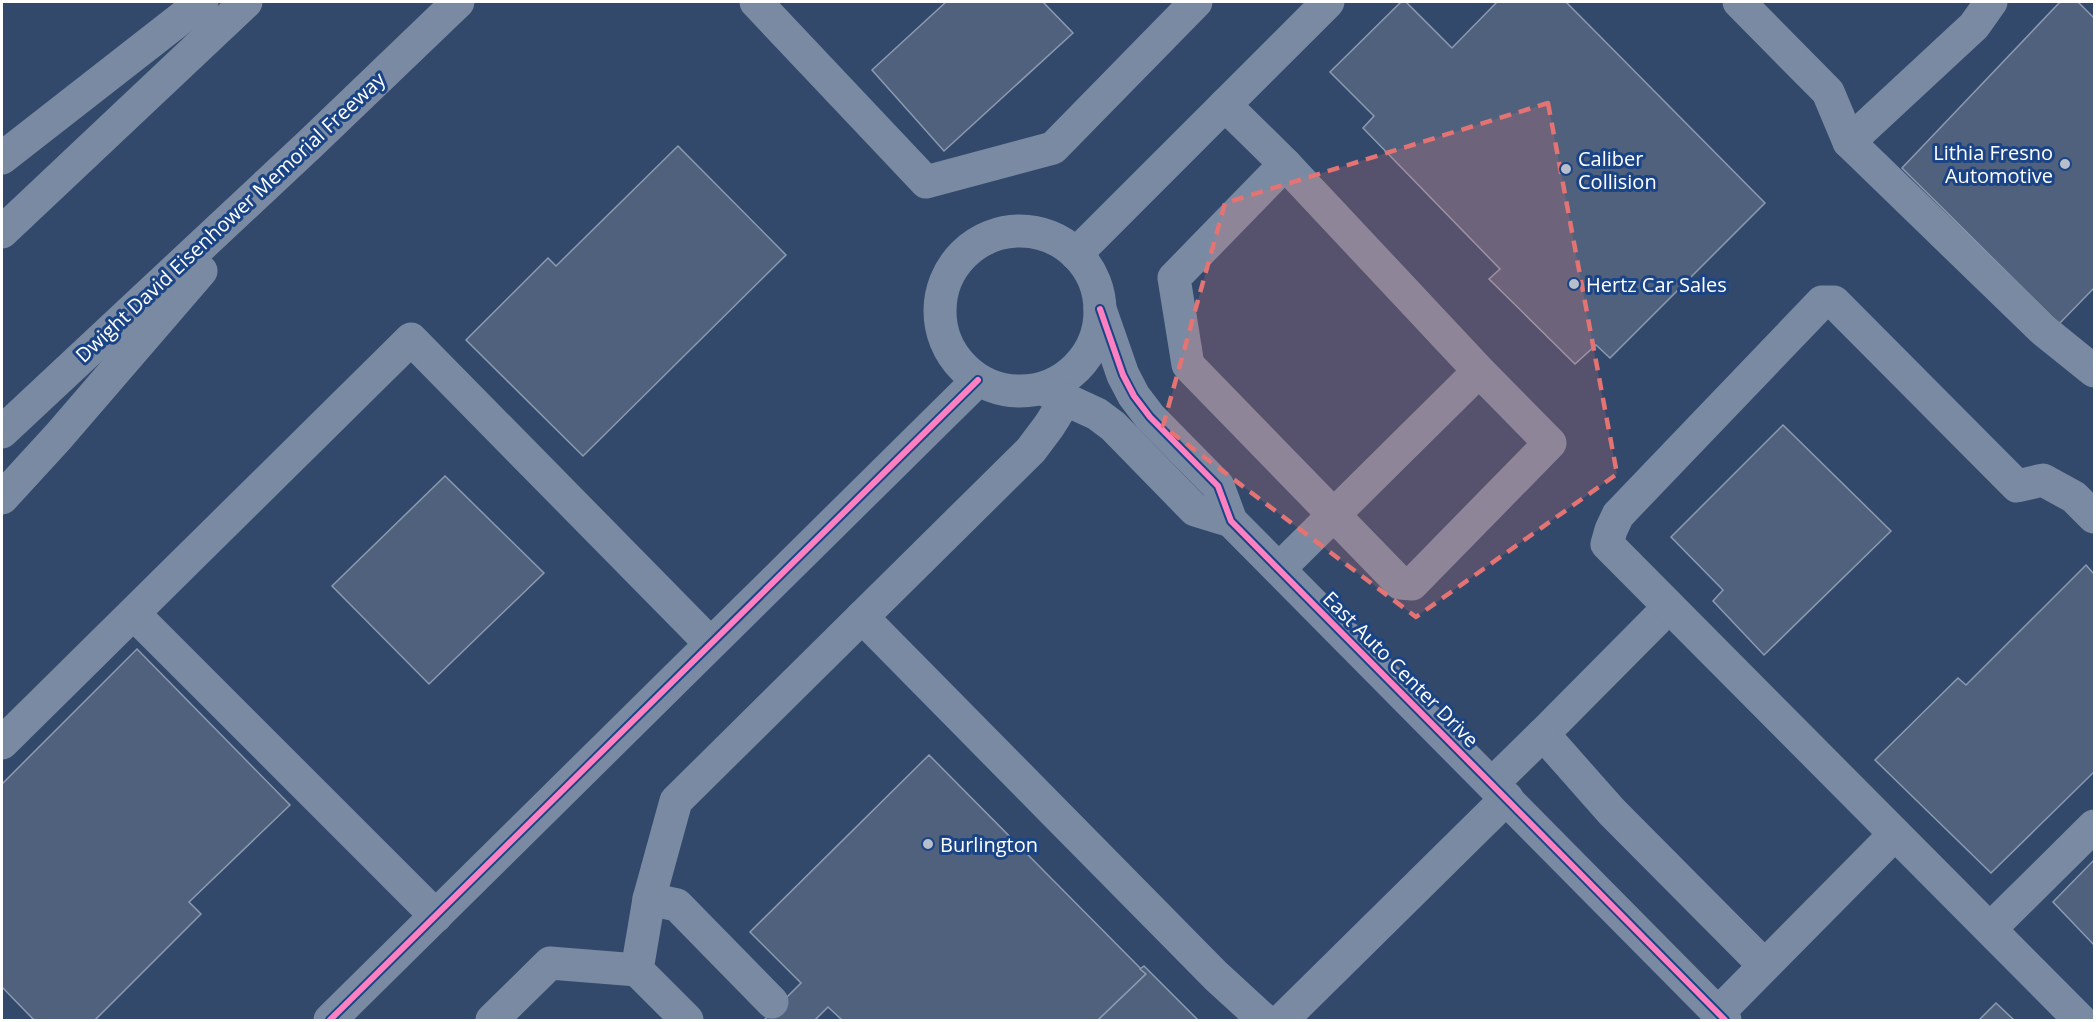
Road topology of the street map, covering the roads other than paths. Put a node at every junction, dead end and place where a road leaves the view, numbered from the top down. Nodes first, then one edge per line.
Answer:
1 (202, 2) edge
2 (246, 2) edge
3 (458, 2) edge
4 (756, 2) edge
5 (1196, 2) edge
6 (1328, 2) edge
7 (1738, 2) edge
8 (1991, 2) edge
9 (1226, 105) junction
10 (1849, 142) junction
11 (310, 144) junction
12 (2, 158) edge
13 (1285, 164) junction
14 (2, 232) edge
15 (1076, 254) junction
16 (1100, 309) junction
17 (2094, 371) edge
18 (1479, 372) junction
19 (978, 380) junction
20 (1054, 394) junction
21 (2, 432) edge
22 (2, 498) edge
23 (1334, 515) junction
24 (2094, 517) edge
25 (1231, 521) junction
26 (1279, 569) junction
27 (1669, 607) junction
28 (134, 614) junction
29 (862, 617) junction
30 (710, 643) junction
31 (1543, 734) junction
32 (2, 743) edge
33 (1499, 791) junction
34 (2094, 826) edge
35 (1895, 834) junction
36 (649, 899) junction
37 (436, 916) junction
38 (1989, 929) junction
39 (1764, 965) junction
40 (637, 970) junction
41 (772, 1002) dead end
42 (1722, 1017) edge
43 (330, 1020) edge
44 (492, 1020) edge
45 (687, 1020) edge
46 (1264, 1020) edge
47 (1282, 1020) edge
48 (2080, 1020) edge

1 - 12 highway
2 - 14 highway
3 - 11 highway, Dwight David Eisenhower Memorial Freeway
4 - 5 street
6 - 9 street
7 - 10 street
8 - 10 street
9 - 13 street
9 - 15 street
10 - 17 street
11 - 21 highway, Dwight David Eisenhower Memorial Freeway
11 - 22 highway
13 - 18 street
13 - 23 street
15 - 16 street
15 - 19 street
16 - 20 street
16 - 25 street, East Auto Center Drive
18 - 23 street
18 - 23 street
19 - 20 street
19 - 30 street
20 - 25 street, East Auto Center Drive
20 - 29 street
23 - 26 street
24 - 27 street
25 - 26 street, East Auto Center Drive
26 - 33 street, East Auto Center Drive
27 - 31 street
27 - 35 street
28 - 30 street
28 - 32 street
28 - 37 street
29 - 36 street
29 - 46 street
30 - 37 street
31 - 33 street
31 - 39 street
33 - 42 street, East Auto Center Drive
33 - 47 street
34 - 38 street
35 - 38 street
35 - 39 street
36 - 40 street
36 - 41 street
37 - 43 street
38 - 48 street
39 - 42 street
40 - 44 street
40 - 45 street

